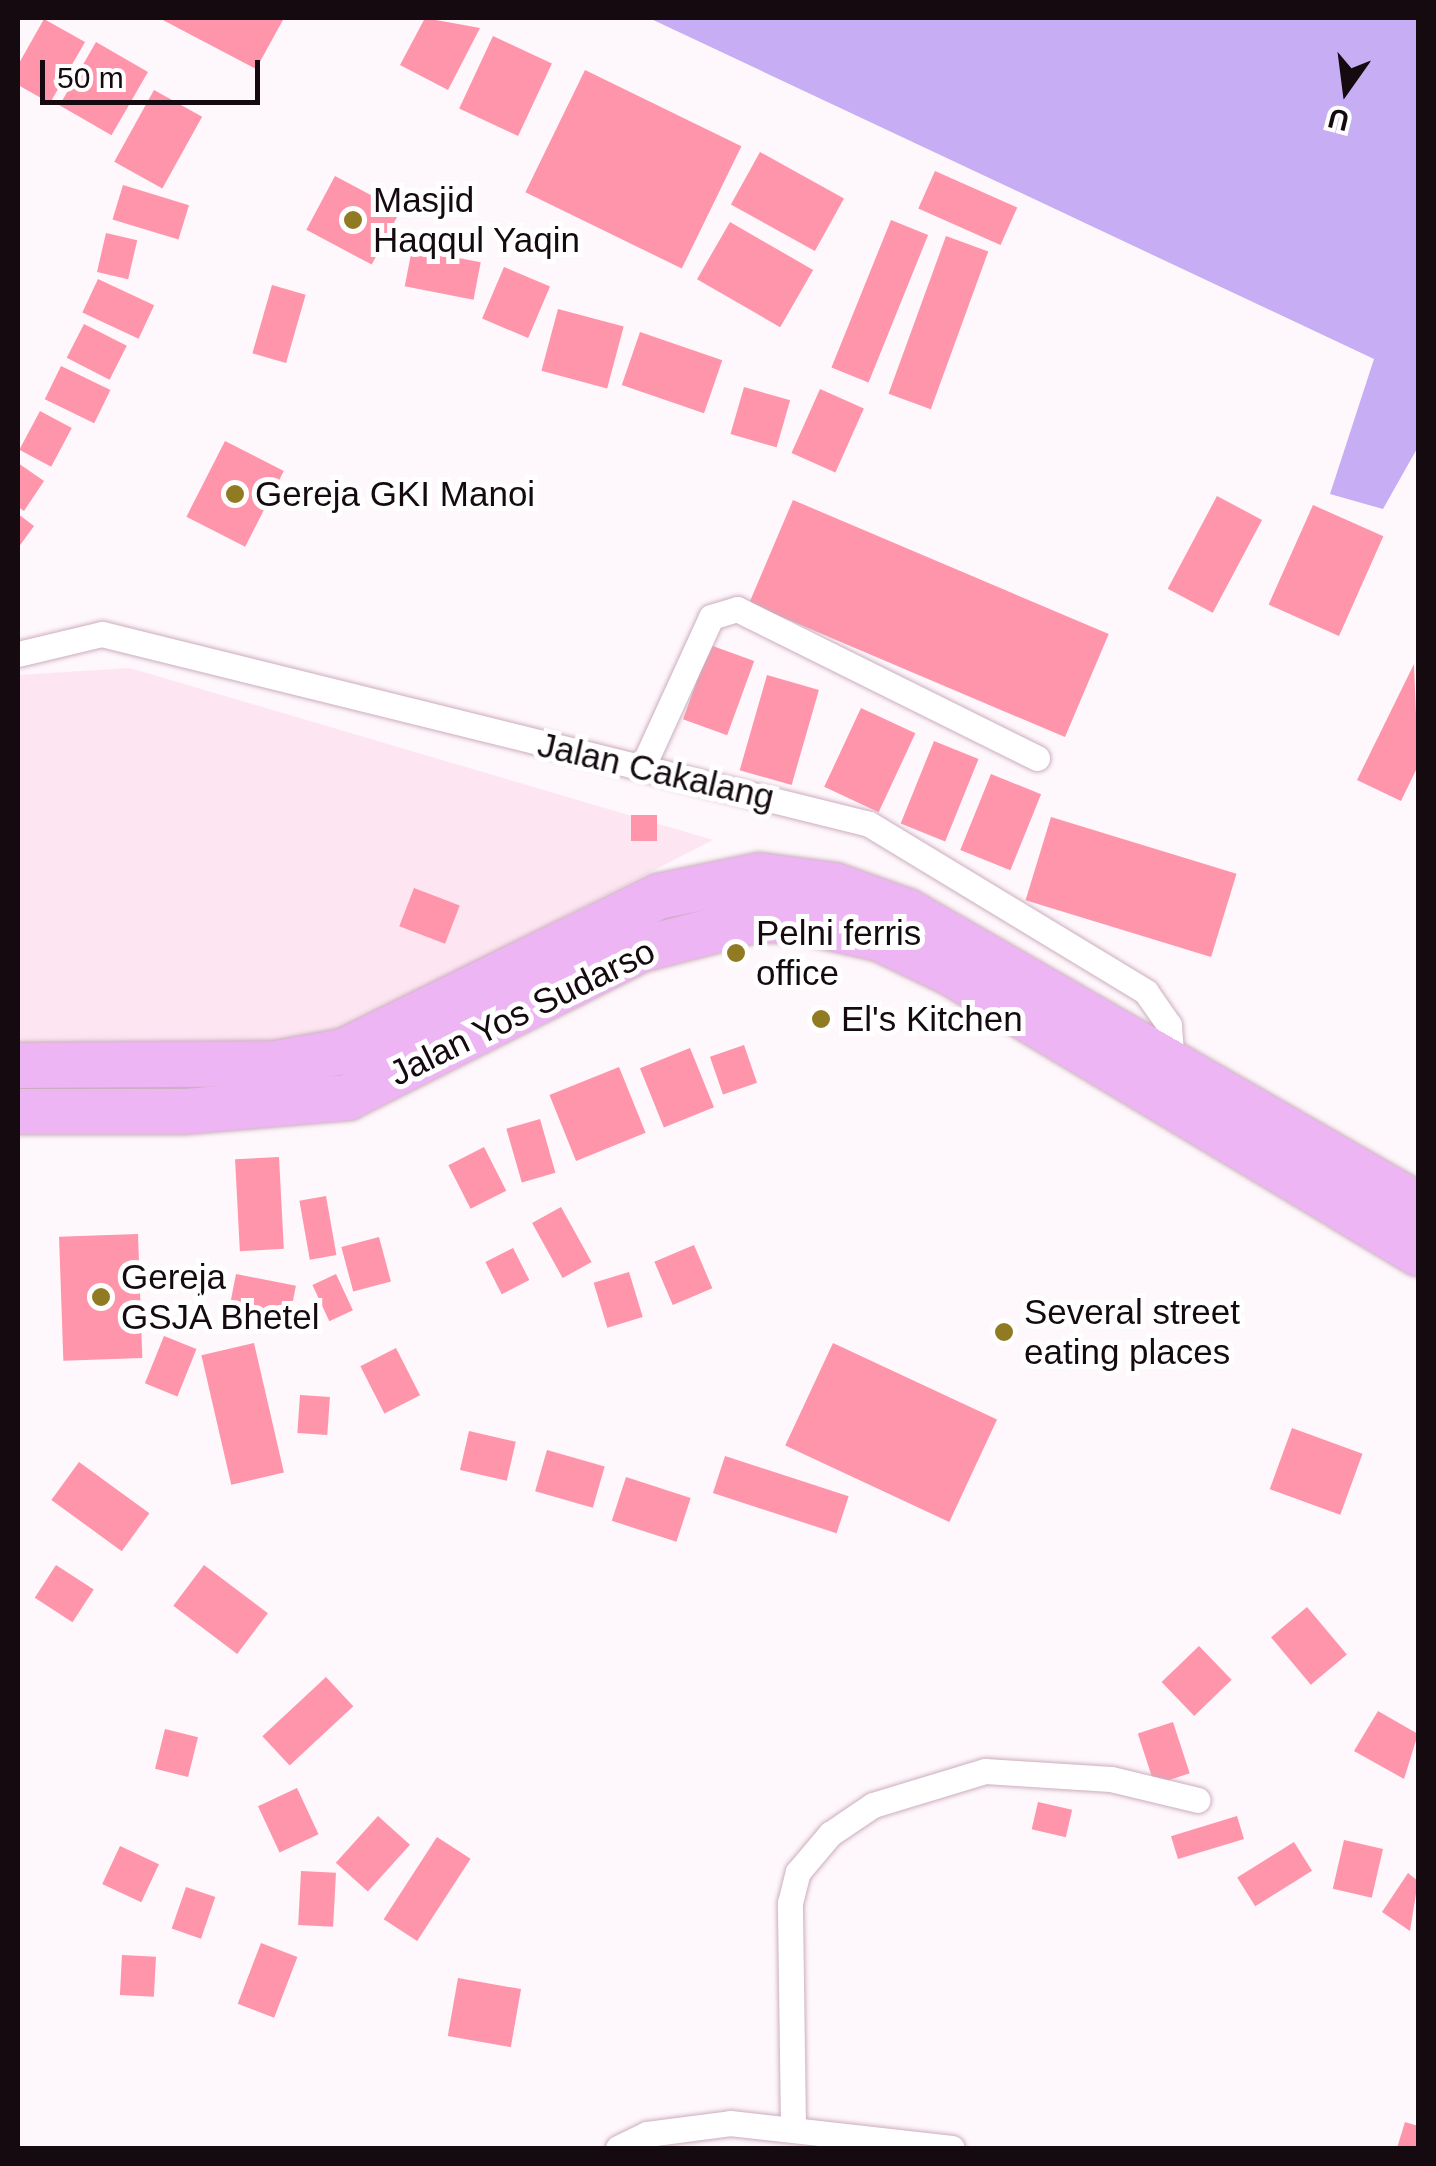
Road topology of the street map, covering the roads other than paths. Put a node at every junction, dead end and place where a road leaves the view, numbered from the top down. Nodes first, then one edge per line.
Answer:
1 (18, 654) edge
2 (1037, 758) dead end
3 (642, 768) junction
4 (18, 1065) edge
5 (1167, 1080) junction
6 (18, 1111) edge
7 (1418, 1204) edge
8 (1418, 1253) edge
9 (1198, 1800) dead end
10 (793, 2126) junction
11 (618, 2148) edge
12 (952, 2148) edge

1 - 3 street, Jalan Cakalang
2 - 3 street
3 - 5 street, Jalan Cakalang
4 - 5 highway, Jalan Yos Sudarso
5 - 6 highway, Jalan Yos Sudarso
5 - 7 highway, Jalan Yos Sudarso
5 - 8 highway, Jalan Yos Sudarso
9 - 10 street
10 - 11 street
10 - 12 street

